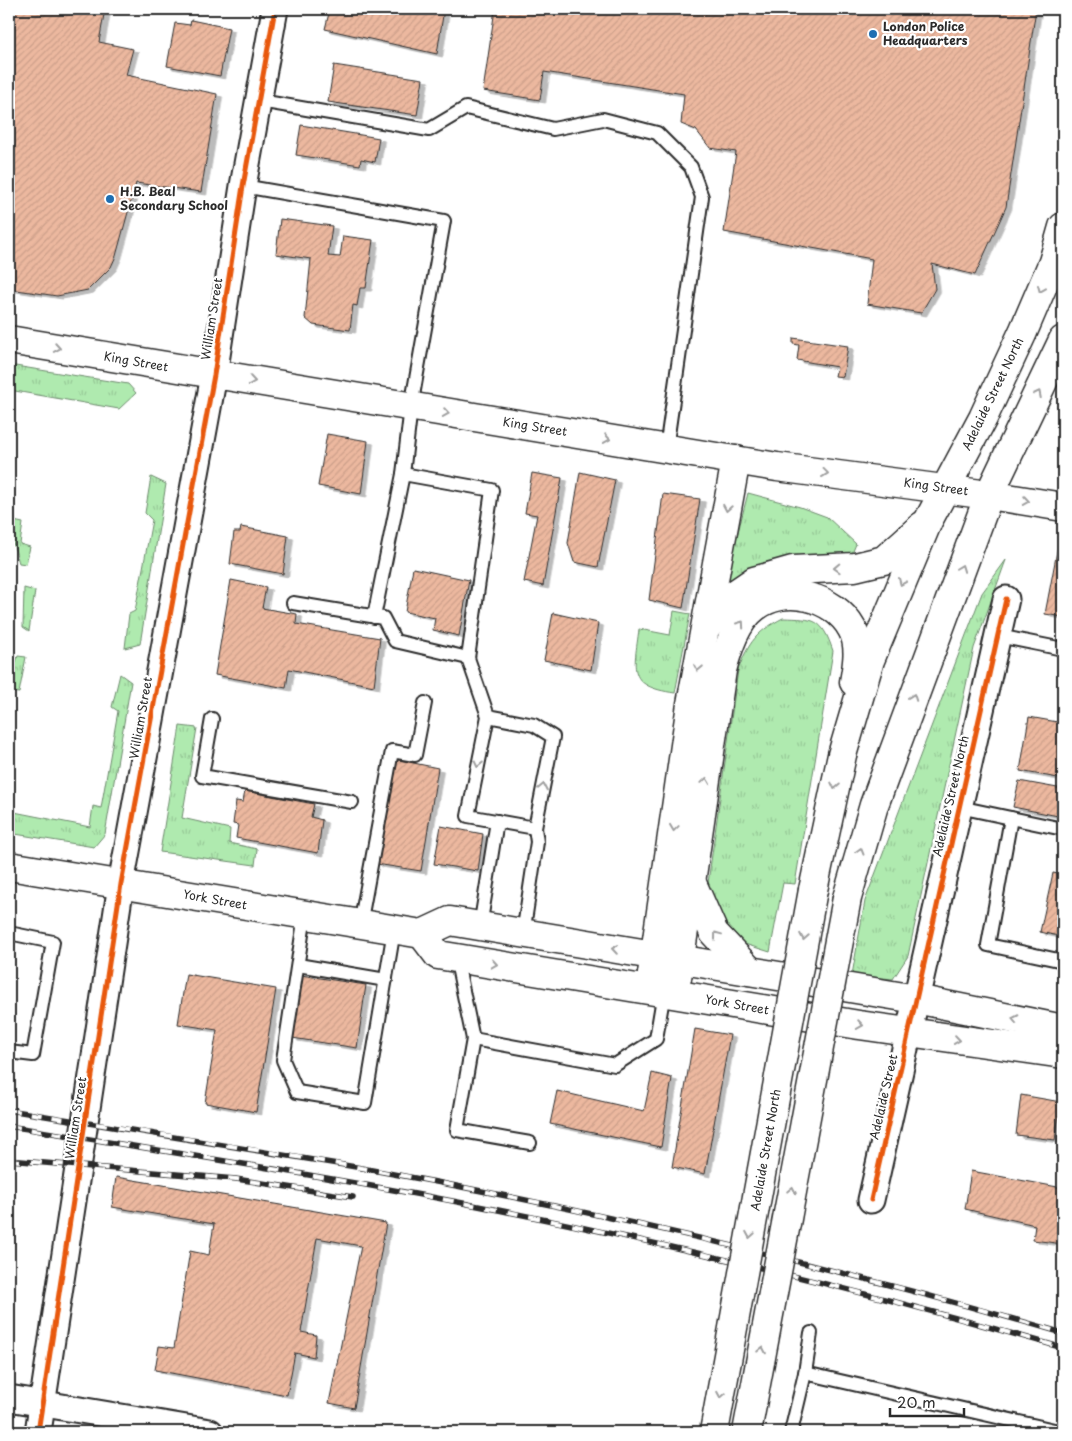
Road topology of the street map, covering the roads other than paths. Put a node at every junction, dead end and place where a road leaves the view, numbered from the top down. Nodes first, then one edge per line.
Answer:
1 (275, 9) edge
2 (260, 101) junction
3 (243, 186) junction
4 (1063, 227) edge
5 (9, 340) edge
6 (1063, 340) edge
7 (214, 375) junction
8 (411, 407) junction
9 (666, 449) junction
10 (736, 460) junction
11 (403, 474) junction
12 (946, 488) junction
13 (989, 495) junction
14 (1063, 507) edge
15 (928, 521) junction
16 (1006, 599) dead end
17 (293, 603) dead end
18 (374, 617) junction
19 (706, 628) junction
20 (998, 636) junction
21 (1063, 649) edge
22 (468, 658) junction
23 (425, 703) dead end
24 (488, 716) junction
25 (212, 718) dead end
26 (842, 755) junction
27 (352, 802) dead end
28 (959, 807) junction
29 (1011, 818) junction
30 (497, 821) junction
31 (535, 828) junction
32 (1063, 829) edge
33 (9, 866) edge
34 (692, 881) junction
35 (121, 884) junction
36 (305, 915) junction
37 (360, 925) junction
38 (480, 927) junction
39 (394, 930) junction
40 (9, 933) edge
41 (422, 934) junction
42 (523, 934) junction
43 (456, 957) junction
44 (667, 958) junction
45 (1063, 961) edge
46 (298, 964) junction
47 (750, 971) junction
48 (386, 980) junction
49 (662, 992) junction
50 (916, 999) junction
51 (1063, 1029) edge
52 (909, 1033) junction
53 (473, 1039) junction
54 (9, 1052) edge
55 (1063, 1054) edge
56 (530, 1143) dead end
57 (872, 1200) dead end
58 (811, 1333) dead end
59 (805, 1374) junction
60 (9, 1398) edge
61 (43, 1404) junction
62 (38, 1432) edge
63 (210, 1432) edge
64 (714, 1432) edge
65 (747, 1432) edge
66 (791, 1432) edge
67 (1063, 1432) edge

1 - 2 street, William Street
2 - 3 street, William Street
2 - 9 lane
3 - 7 street, William Street
3 - 8 lane
4 -> 12 main road, Adelaide Street North
5 -> 7 main road, King Street
13 -> 6 main road
7 -> 8 main road, King Street
7 - 35 street, William Street
8 -> 9 main road, King Street
8 - 11 lane
9 - 10 main road, King Street
10 -> 12 main road, King Street
10 -> 19 main road
11 - 18 lane
11 - 22 lane
12 - 13 main road, King Street
12 - 15 main road, Adelaide Street North
13 -> 14 main road, King Street
65 -> 13 main road, bridge
15 -> 19 main road
15 -> 26 main road, Adelaide Street North
16 - 20 street, Adelaide Street North
17 - 18 lane
18 - 22 lane
19 -> 44 main road
20 - 21 lane
20 - 28 street, Adelaide Street North
22 - 24 lane
23 - 37 lane
24 -> 30 lane
31 -> 24 lane
25 - 27 lane
34 -> 26 main road
26 -> 64 main road, Adelaide Street North, bridge
28 - 29 lane
28 - 50 street, Adelaide Street North
29 - 32 lane
29 - 45 lane
30 - 31 lane
30 - 38 lane
31 - 42 lane
33 - 35 main road, York Street
34 - 44 main road
47 -> 34 main road
35 - 36 main road, York Street
35 - 61 street, William Street
36 - 37 main road, York Street
36 - 46 lane
37 - 39 main road, York Street
38 - 41 main road
38 - 42 main road
39 - 41 main road, York Street
39 - 48 lane
40 - 54 lane
41 - 43 main road, York Street
44 -> 42 main road
43 -> 49 main road, York Street
43 - 53 lane
44 - 47 main road
44 - 49 main road
46 - 48 lane
46 - 48 lane
47 - 50 main road
49 -> 52 main road, York Street
49 - 53 lane
51 -> 50 main road
50 - 52 street, Adelaide Street
52 -> 55 main road, York Street
52 - 57 street, Adelaide Street
53 - 56 lane
58 - 59 lane
59 - 66 lane
59 - 67 lane
60 - 61 street
61 - 62 street, William Street
61 - 63 street

